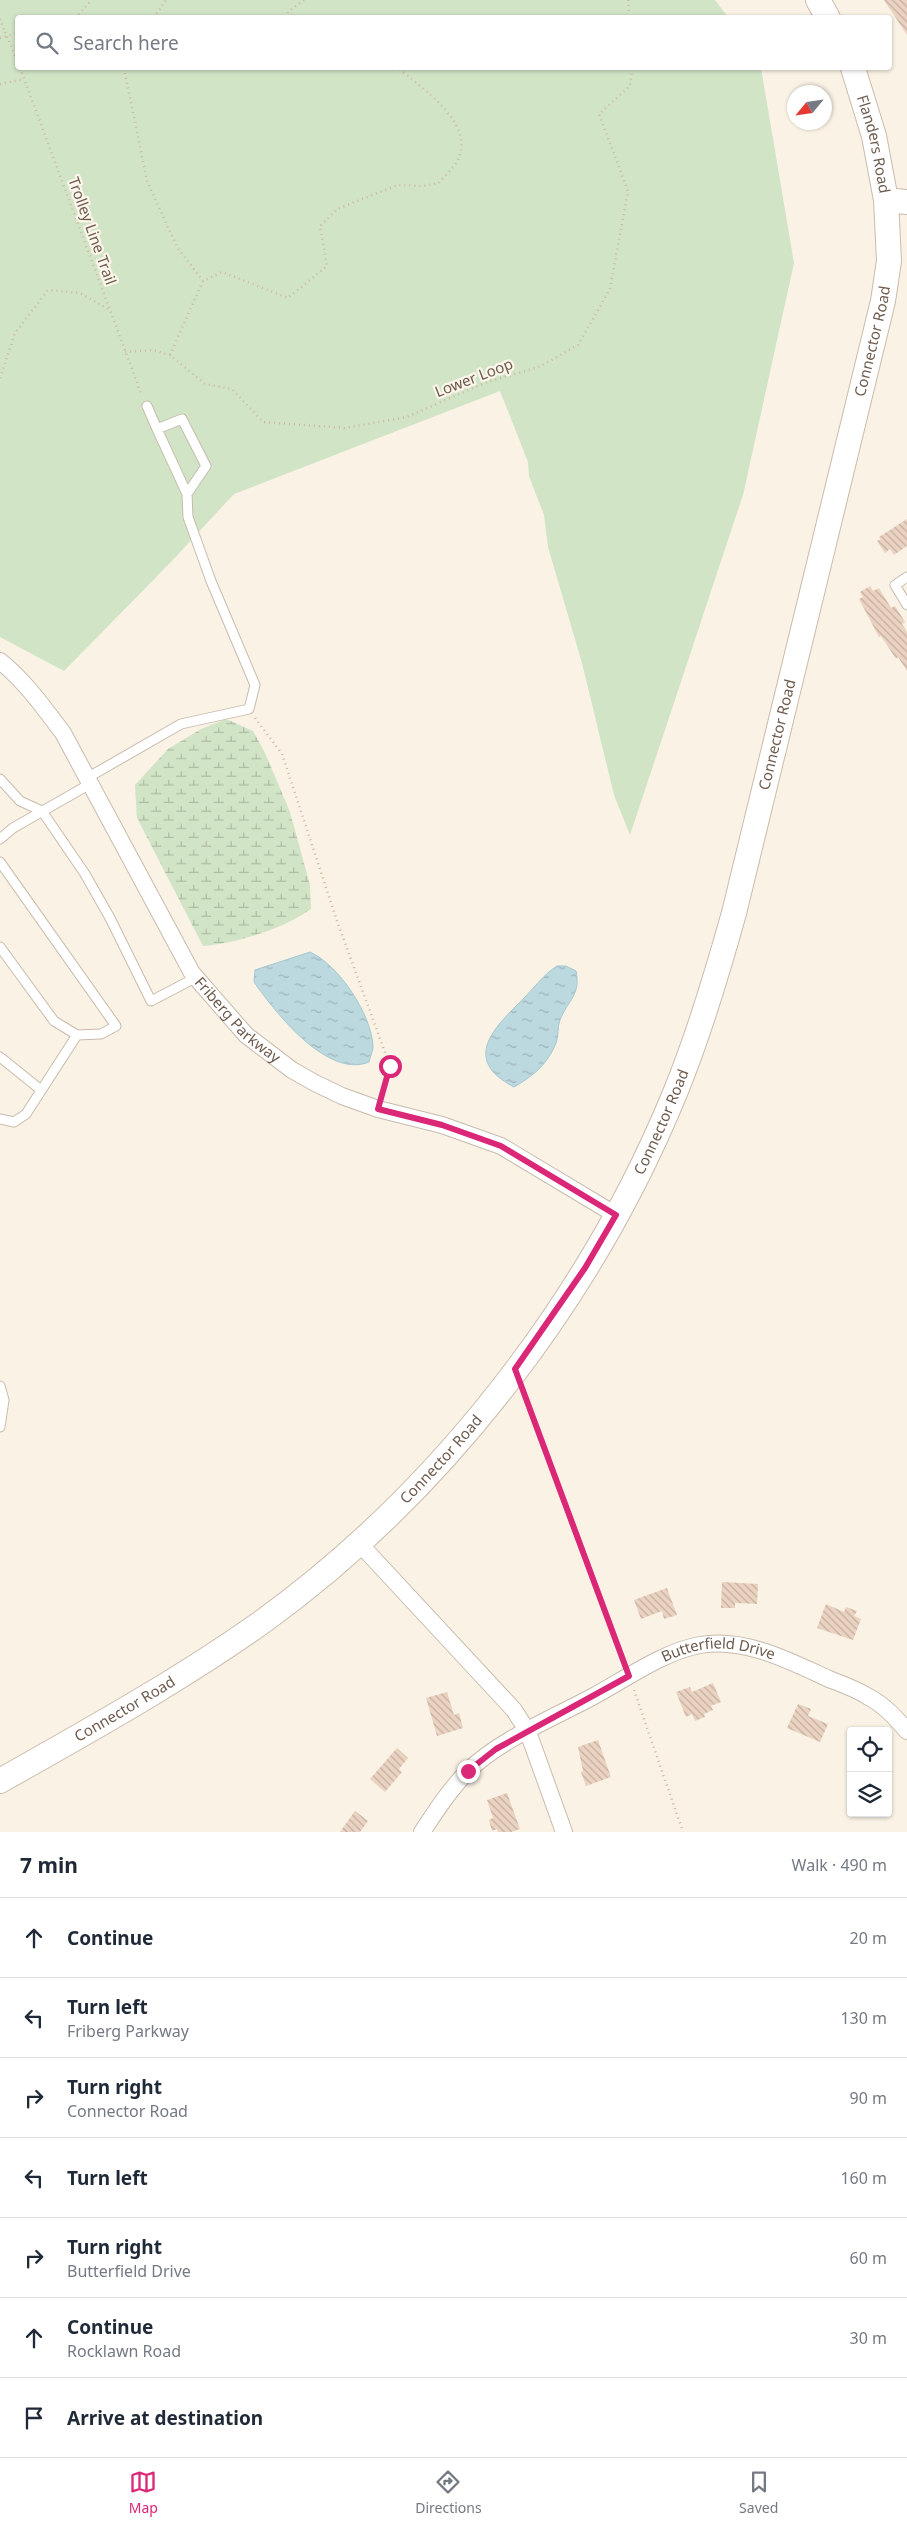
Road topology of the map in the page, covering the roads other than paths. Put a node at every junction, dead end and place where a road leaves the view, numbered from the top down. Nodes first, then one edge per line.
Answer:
1 (818, 0) edge
2 (826, 15) edge
3 (854, 70) edge
4 (896, 201) edge
5 (146, 404) road end
6 (157, 429) junction
7 (187, 494) junction
8 (907, 577) edge
9 (907, 605) edge
10 (0, 661) edge
11 (0, 779) edge
12 (89, 781) junction
13 (42, 811) junction
14 (0, 839) edge
15 (0, 862) edge
16 (0, 947) edge
17 (195, 978) junction
18 (77, 1035) junction
19 (0, 1057) edge
20 (41, 1090) junction
21 (0, 1119) edge
22 (616, 1215) junction
23 (0, 1386) edge
24 (0, 1427) edge
25 (359, 1542) junction
26 (907, 1730) edge
27 (528, 1732) junction
28 (0, 1782) edge
29 (422, 1832) edge
30 (564, 1832) edge

1 - 2 street
3 - 4 street, Flanders Road
4 - 22 street, Connector Road
5 - 6 lane
6 - 7 lane
6 - 7 lane
7 - 12 lane
8 - 9 lane
10 - 12 street, Friberg Parkway
11 - 13 lane
12 - 13 lane
12 - 17 street, Friberg Parkway
13 - 14 lane
13 - 17 lane
15 - 18 lane
16 - 18 lane
17 - 22 street, Friberg Parkway
18 - 20 lane
19 - 20 lane
20 - 21 lane
22 - 25 street, Connector Road
23 - 24 lane
25 - 27 street
25 - 28 street, Connector Road
26 - 27 street, Butterfield Drive
27 - 29 street, Butterfield Drive
27 - 30 street

